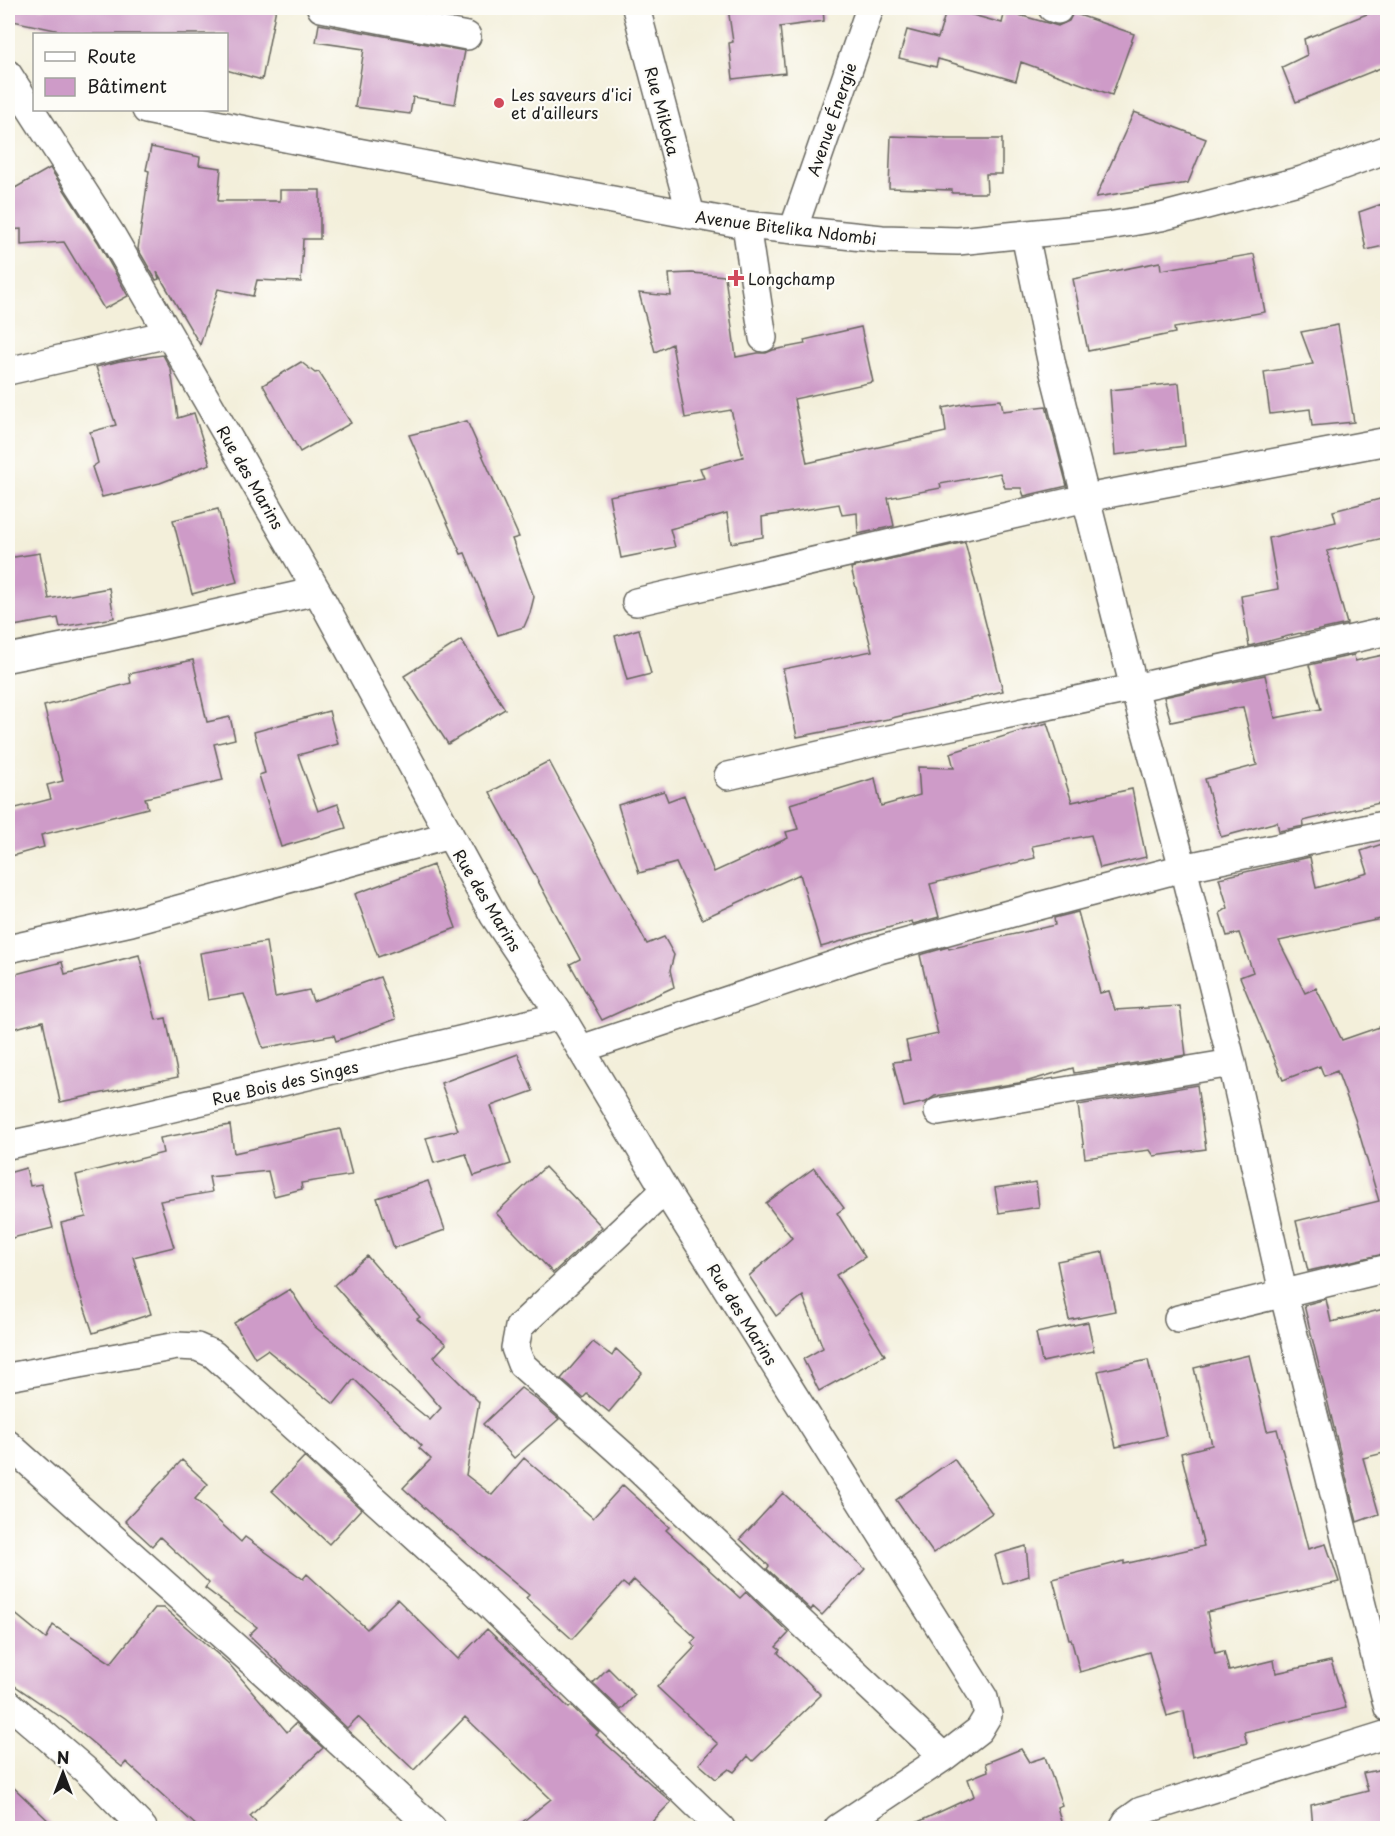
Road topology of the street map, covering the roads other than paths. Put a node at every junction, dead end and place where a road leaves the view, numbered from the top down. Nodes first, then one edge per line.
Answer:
1 (321, 8) edge
2 (636, 8) edge
3 (870, 8) edge
4 (467, 36) dead end
5 (16, 81) edge
6 (33, 108) edge
7 (35, 111) edge
8 (151, 111) edge
9 (1388, 149) edge
10 (691, 215) junction
11 (746, 225) junction
12 (793, 230) junction
13 (1025, 235) junction
14 (168, 334) junction
15 (763, 338) dead end
16 (8, 371) edge
17 (1388, 441) edge
18 (1086, 498) junction
19 (317, 591) junction
20 (636, 602) dead end
21 (1388, 631) edge
22 (8, 658) edge
23 (1134, 688) junction
24 (728, 776) dead end
25 (1388, 824) edge
26 (450, 835) junction
27 (1183, 868) junction
28 (8, 949) edge
29 (561, 1016) junction
30 (581, 1049) junction
31 (1232, 1064) junction
32 (938, 1112) dead end
33 (8, 1145) edge
34 (665, 1190) junction
35 (1388, 1268) edge
36 (1283, 1292) junction
37 (1178, 1319) dead end
38 (8, 1377) edge
39 (8, 1444) edge
40 (8, 1703) edge
41 (1388, 1708) edge
42 (1388, 1734) edge
43 (944, 1757) junction
44 (143, 1828) edge
45 (432, 1828) edge
46 (721, 1828) edge
47 (838, 1828) edge
48 (1123, 1828) edge

1 - 4 street
2 - 10 street, Rue Mikoka
3 - 12 street, Avenue Énergie
5 - 6 street, Rue des Marins
7 - 14 street, Rue des Marins
8 - 10 street, Avenue Bitelika Ndombi
9 - 13 street, Avenue Bitelika Ndombi
10 - 11 street, Avenue Bitelika Ndombi
11 - 12 street, Avenue Bitelika Ndombi
11 - 15 street
12 - 13 street, Avenue Bitelika Ndombi
13 - 18 street
14 - 16 street
14 - 19 street, Rue des Marins
17 - 18 street
18 - 20 street
18 - 23 street
19 - 22 street
19 - 26 street, Rue des Marins
21 - 23 street
23 - 24 street
23 - 27 street
25 - 27 street
26 - 28 street
26 - 29 street, Rue des Marins
27 - 30 street
27 - 31 street
29 - 30 street, Rue des Marins
29 - 33 street, Rue Bois des Singes
30 - 34 street, Rue des Marins
31 - 32 street
31 - 36 street
34 - 43 street, Rue des Marins
34 - 43 street
35 - 36 street
36 - 37 street
36 - 41 street
38 - 46 street
39 - 45 street
40 - 44 street
42 - 48 street
43 - 47 street

